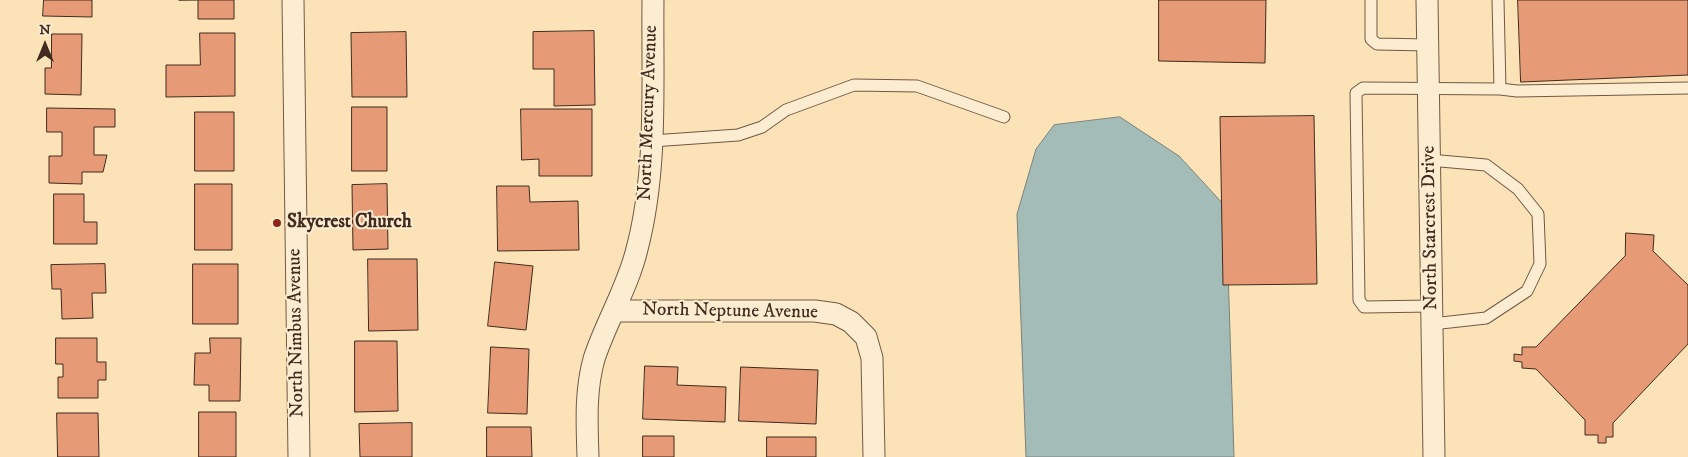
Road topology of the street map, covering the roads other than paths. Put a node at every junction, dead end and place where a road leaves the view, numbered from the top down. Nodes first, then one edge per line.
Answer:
1 (293, 0) edge
2 (653, 0) edge
3 (1371, 0) edge
4 (1427, 0) edge
5 (1498, 0) edge
6 (1428, 45) junction
7 (1428, 88) junction
8 (1688, 88) edge
9 (1500, 89) junction
10 (1004, 117) dead end
11 (652, 141) junction
12 (1429, 160) junction
13 (614, 311) junction
14 (1432, 315) junction
15 (299, 457) edge
16 (588, 457) edge
17 (874, 457) edge
18 (1434, 457) edge

1 - 15 street, North Nimbus Avenue
2 - 11 street, North Mercury Avenue
3 - 6 lane
4 - 6 street, North Starcrest Drive
5 - 9 lane
6 - 7 street, North Starcrest Drive
7 - 9 lane
7 - 12 street, North Starcrest Drive
7 - 14 lane
8 - 9 lane
10 - 11 lane
11 - 13 street, North Mercury Avenue
12 - 14 street, North Starcrest Drive
12 - 14 lane
13 - 16 street, North Mercury Avenue
13 - 17 street, North Neptune Avenue
14 - 18 street, North Starcrest Drive

